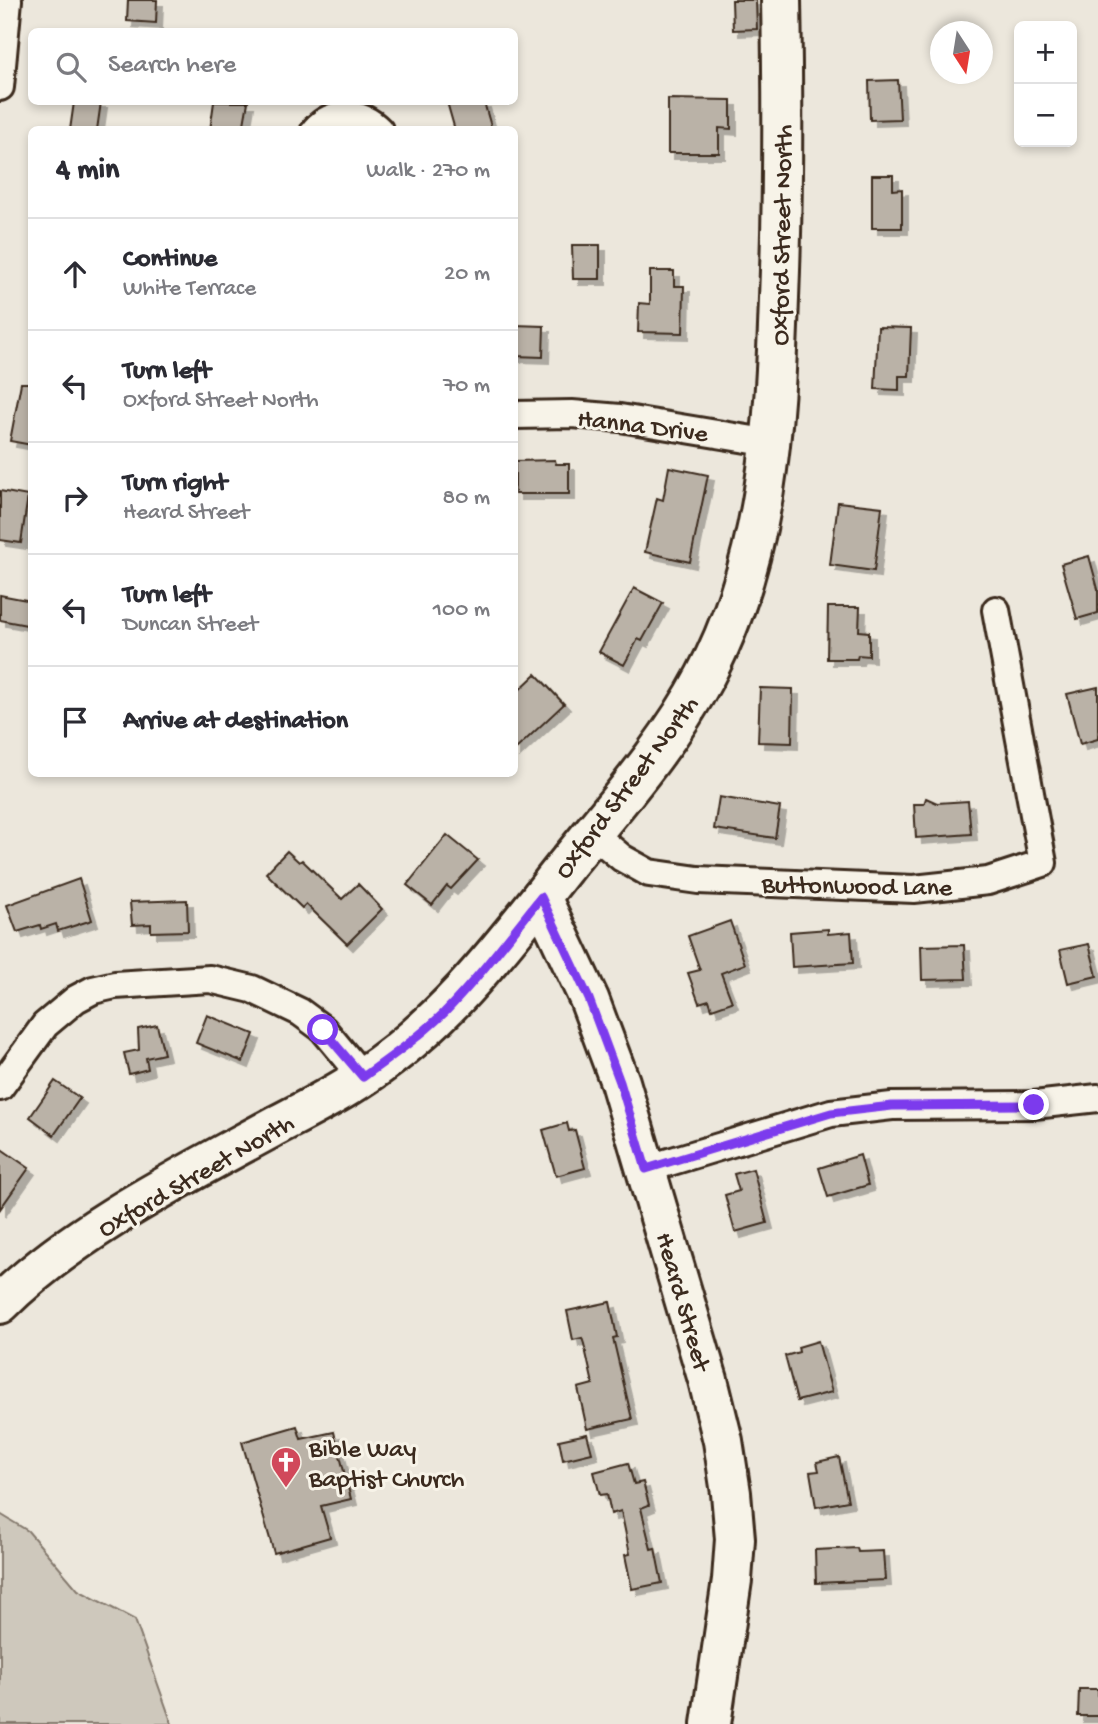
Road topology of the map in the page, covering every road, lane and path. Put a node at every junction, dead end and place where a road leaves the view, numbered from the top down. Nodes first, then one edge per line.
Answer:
1 (8, 0) edge
2 (781, 0) edge
3 (0, 87) edge
4 (319, 126) edge
5 (374, 126) edge
6 (518, 415) edge
7 (771, 443) junction
8 (996, 610) dead end
9 (592, 833) junction
10 (541, 897) junction
11 (363, 1077) junction
12 (0, 1087) edge
13 (1098, 1098) edge
14 (646, 1169) junction
15 (0, 1304) edge
16 (711, 1724) edge

1 - 3 street
2 - 7 street, Oxford Street North
4 - 5 street
6 - 7 street, Hanna Drive
7 - 9 street, Oxford Street North
8 - 9 street, Buttonwood Lane
9 - 10 street, Oxford Street North
10 - 11 street, Oxford Street North
10 - 14 street, Heard Street
11 - 12 street
11 - 15 street, Oxford Street North
13 - 14 street
14 - 16 street, Heard Street

